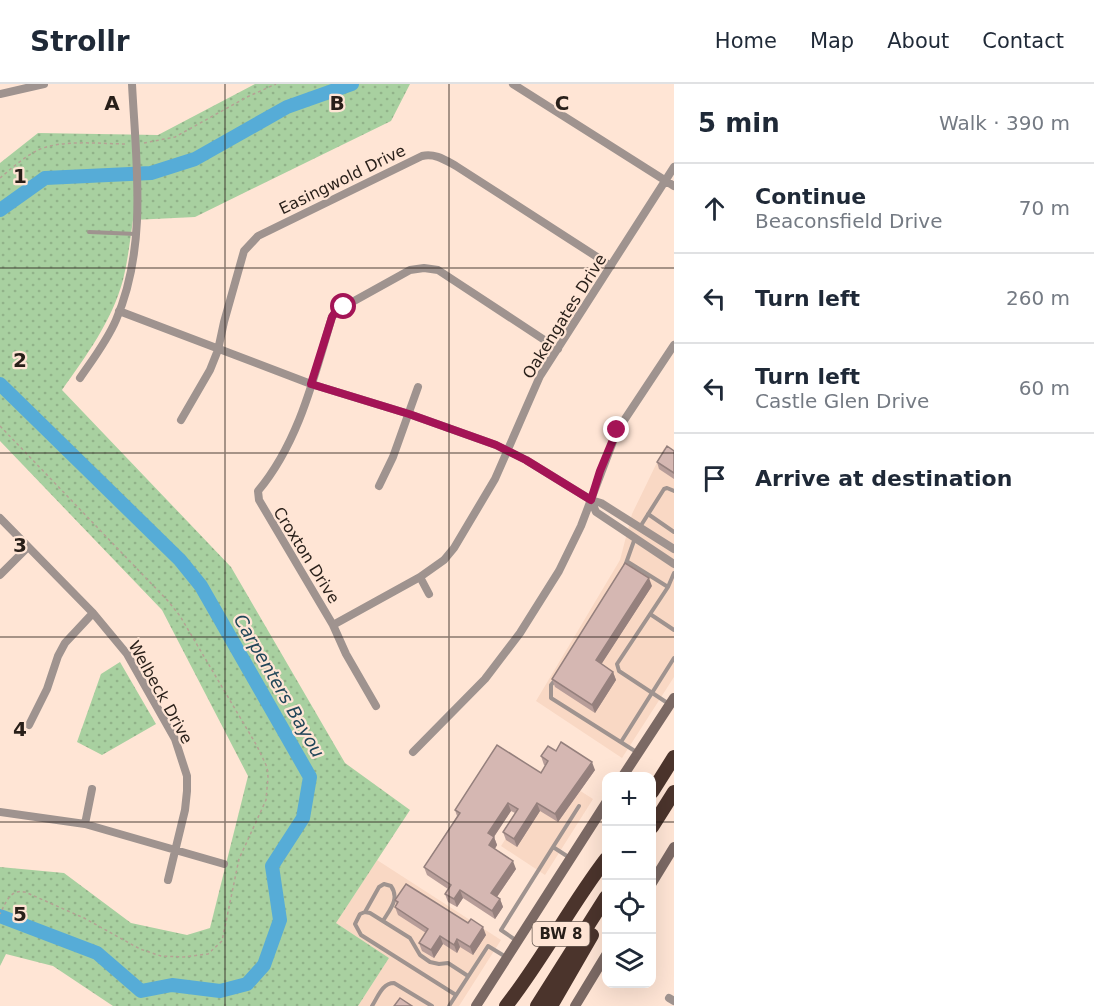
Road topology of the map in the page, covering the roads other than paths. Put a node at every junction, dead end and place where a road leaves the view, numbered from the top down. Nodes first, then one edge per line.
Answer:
1 (44, 84) edge
2 (132, 84) edge
3 (513, 84) edge
4 (0, 94) edge
5 (674, 167) edge
6 (665, 180) junction
7 (674, 186) edge
8 (88, 232) dead end
9 (137, 234) junction
10 (610, 266) junction
11 (120, 311) junction
12 (674, 345) edge
13 (558, 349) junction
14 (218, 350) junction
15 (80, 378) dead end
16 (311, 384) junction
17 (418, 387) dead end
18 (409, 414) junction
19 (181, 420) dead end
20 (507, 450) junction
21 (379, 486) dead end
22 (674, 491) edge
23 (591, 500) junction
24 (648, 514) junction
25 (0, 518) edge
26 (640, 528) junction
27 (673, 530) edge
28 (635, 538) junction
29 (28, 547) junction
30 (674, 549) edge
31 (628, 562) junction
32 (674, 564) edge
33 (622, 572) edge
34 (674, 573) edge
35 (0, 575) edge
36 (420, 577) junction
37 (668, 587) junction
38 (429, 594) dead end
39 (93, 613) junction
40 (650, 614) junction
41 (333, 625) junction
42 (674, 630) edge
43 (674, 658) edge
44 (557, 676) edge
45 (652, 693) junction
46 (672, 701) edge
47 (375, 706) dead end
48 (29, 725) dead end
49 (621, 742) junction
50 (413, 753) dead end
51 (638, 754) junction
52 (674, 757) edge
53 (626, 772) edge
54 (656, 784) edge
55 (92, 789) dead end
56 (674, 792) edge
57 (579, 806) dead end
58 (602, 809) edge
59 (0, 812) edge
60 (85, 824) junction
61 (652, 826) edge
62 (553, 847) junction
63 (674, 847) edge
64 (175, 851) junction
65 (571, 859) junction
66 (224, 864) dead end
67 (602, 866) edge
68 (602, 867) edge
69 (168, 880) dead end
70 (653, 880) edge
71 (602, 903) edge
72 (365, 912) junction
73 (602, 918) edge
74 (383, 921) junction
75 (518, 941) junction
76 (507, 958) junction
77 (602, 962) edge
78 (468, 976) junction
79 (456, 995) junction
80 (372, 1006) edge
81 (432, 1006) edge
82 (449, 1006) edge
83 (476, 1006) edge
84 (506, 1006) edge
85 (515, 1006) edge
86 (537, 1006) edge
87 (551, 1006) edge
88 (575, 1006) edge

1 - 4 street
2 - 9 street
3 - 6 street
5 - 6 street, Oakengates Drive
6 - 7 street
6 - 10 street, Oakengates Drive
8 - 9 lane
9 - 11 street
10 - 13 street, Oakengates Drive
10 - 14 street, Easingwold Drive
11 - 14 street
11 - 15 street
12 - 23 street
13 - 16 street
13 - 20 street, Oakengates Drive
14 - 16 street
14 - 19 street, Easingwold Drive
16 - 18 street
16 - 41 street, Croxton Drive
17 - 18 street
18 - 20 street
18 - 21 street
20 - 23 street
20 - 36 street, Oakengates Drive
22 - 24 lane
23 - 26 street
23 - 28 street
23 - 50 street
24 - 26 lane
24 - 27 lane
25 - 29 street, Welbeck Drive
26 - 28 street
26 - 30 street
28 - 31 lane
28 - 32 street
29 - 35 street
29 - 39 street, Welbeck Drive
31 - 33 lane
31 - 37 lane
34 - 37 lane
36 - 38 street
36 - 41 street, Oakengates Drive
37 - 40 lane
39 - 48 street
39 - 64 street, Welbeck Drive
40 - 42 lane
40 - 45 lane
41 - 47 street, Croxton Drive
43 - 45 lane
44 - 49 lane
45 - 46 lane
45 - 49 lane
46 - 51 main road
49 - 51 lane
51 - 53 main road
52 - 54 highway
55 - 60 street
56 - 61 highway
57 - 62 lane
58 - 65 main road, BW 8
59 - 60 street
60 - 64 street
62 - 65 lane
62 - 75 lane
63 - 70 main road
64 - 66 street
64 - 69 street, Welbeck Drive
65 - 75 main road, BW 8
67 - 84 highway
68 - 85 highway, BW 8
71 - 86 highway, BW 8
72 - 74 lane
72 - 74 lane
72 - 79 lane
73 - 87 highway
74 - 78 lane
75 - 76 main road, BW 8
76 - 78 lane
76 - 83 main road, BW 8
77 - 88 main road, BW 8
78 - 79 lane
79 - 82 lane
80 - 81 lane

